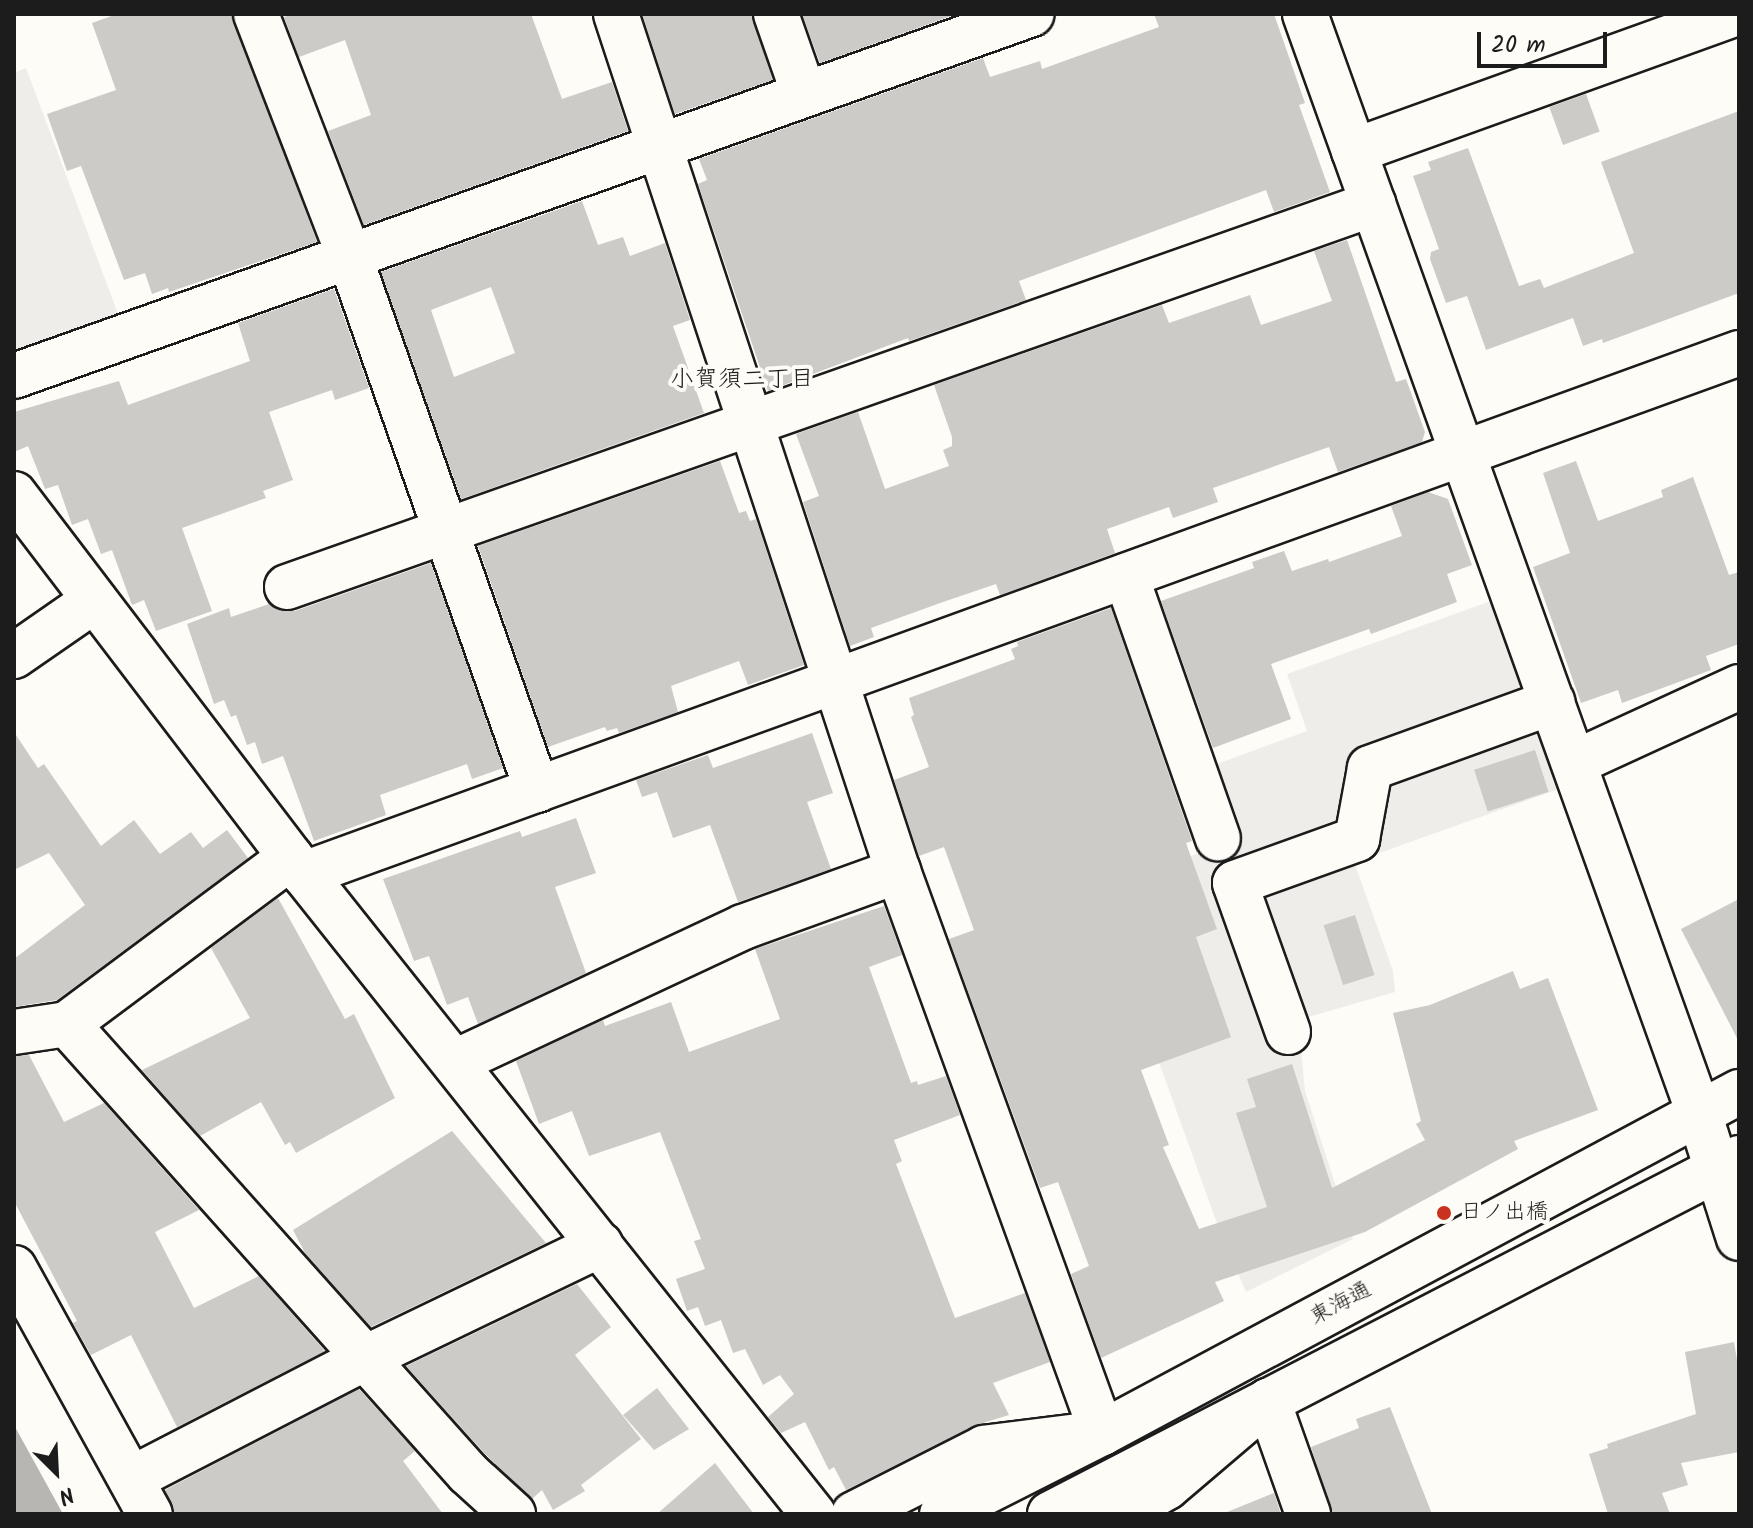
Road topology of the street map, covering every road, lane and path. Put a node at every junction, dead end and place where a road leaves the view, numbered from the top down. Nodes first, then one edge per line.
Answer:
1 (256, 14) edge
2 (616, 14) edge
3 (776, 14) edge
4 (1032, 14) edge
5 (1305, 14) edge
6 (1734, 14) edge
7 (804, 94) junction
8 (659, 144) junction
9 (1354, 151) junction
10 (1373, 204) junction
11 (349, 255) junction
12 (1739, 353) edge
13 (14, 376) edge
14 (747, 422) junction
15 (1463, 453) junction
16 (14, 494) edge
17 (444, 531) junction
18 (1126, 576) junction
19 (287, 587) dead end
20 (95, 600) junction
21 (14, 656) edge
22 (834, 682) junction
23 (1739, 687) edge
24 (1552, 702) junction
25 (1574, 763) junction
26 (537, 790) junction
27 (1218, 838) dead end
28 (297, 866) junction
29 (898, 871) junction
30 (67, 1024) junction
31 (14, 1032) edge
32 (1288, 1032) dead end
33 (455, 1062) junction
34 (1739, 1092) edge
35 (1699, 1113) junction
36 (1727, 1164) edge
37 (1739, 1238) edge
38 (600, 1245) junction
39 (14, 1268) edge
40 (367, 1357) junction
41 (1268, 1401) junction
42 (1102, 1433) junction
43 (140, 1496) edge
44 (513, 1514) edge
45 (813, 1514) edge
46 (854, 1514) edge
47 (942, 1514) edge
48 (1050, 1514) edge
49 (1120, 1514) edge
50 (1308, 1514) edge

1 - 11 street
2 - 8 street
3 - 7 street
4 - 7 street
5 - 9 street
6 - 9 street
7 - 8 street
8 - 11 street
8 - 14 street
9 - 10 street
10 - 14 street
10 - 15 street
11 - 13 street
11 - 17 street
12 - 15 street
14 - 17 street
14 - 22 street
15 - 18 street
15 - 24 street
16 - 20 street
17 - 19 street
17 - 26 street
18 - 22 street
18 - 27 street
20 - 21 street
20 - 28 street
22 - 26 street
22 - 29 street
23 - 25 street
24 - 25 street
24 - 32 street
25 - 35 street
26 - 28 street
28 - 30 street
28 - 33 street
29 - 33 street
29 - 42 street
30 - 31 street
30 - 40 street
33 - 38 street
34 - 35 street, 東海通
35 - 36 street
35 - 42 street, 東海通
36 - 37 street
36 - 41 street
38 - 40 street
38 - 45 street
39 - 43 street
40 - 43 street
40 - 44 street
41 - 48 street
41 - 49 street
41 - 50 street
42 - 46 street
42 - 47 street, 東海通

